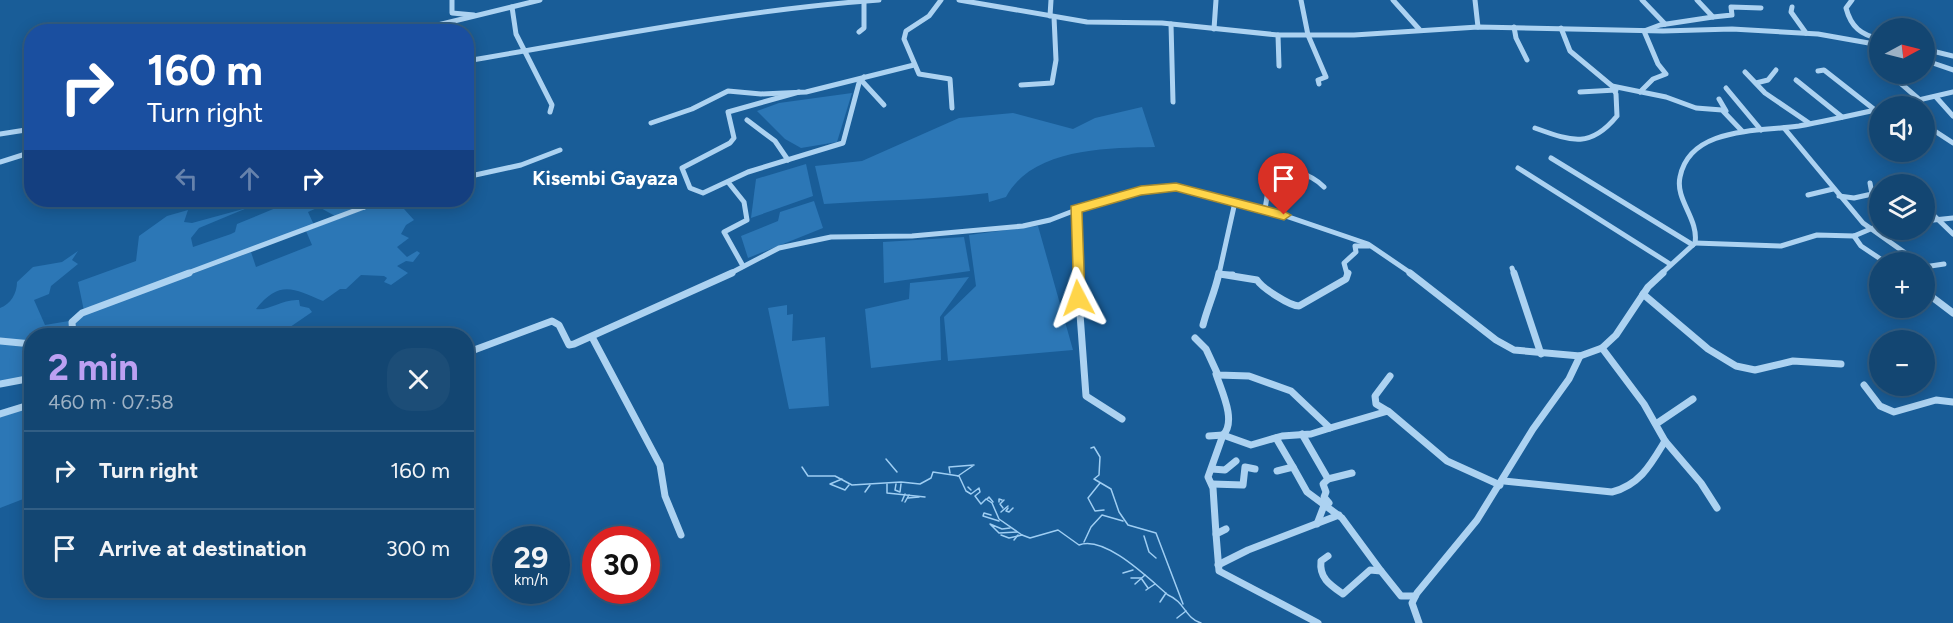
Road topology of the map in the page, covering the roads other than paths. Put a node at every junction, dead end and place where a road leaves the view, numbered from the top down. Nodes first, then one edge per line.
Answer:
1 (452, 0) edge
2 (540, 0) edge
3 (879, 0) edge
4 (941, 0) edge
5 (960, 0) edge
6 (1051, 0) edge
7 (1216, 0) edge
8 (1301, 0) edge
9 (1393, 0) edge
10 (1475, 0) edge
11 (1642, 0) edge
12 (1697, 0) edge
13 (1852, 0) edge
14 (864, 2) junction
15 (512, 7) junction
16 (1792, 7) dead end
17 (1761, 8) dead end
18 (475, 15) junction
19 (1052, 16) junction
20 (1713, 17) junction
21 (442, 24) edge
22 (1171, 24) junction
23 (1665, 24) junction
24 (1478, 27) junction
25 (1514, 27) junction
26 (1561, 28) junction
27 (1214, 29) junction
28 (1419, 29) junction
29 (1646, 29) junction
30 (859, 32) dead end
31 (1806, 33) junction
32 (1278, 35) junction
33 (1308, 35) junction
34 (1869, 37) edge
35 (1869, 44) edge
36 (525, 50) junction
37 (1935, 52) edge
38 (1953, 56) edge
39 (474, 60) edge
40 (1527, 60) dead end
41 (1935, 64) edge
42 (914, 65) junction
43 (1279, 66) dead end
44 (1776, 70) dead end
45 (1953, 70) edge
46 (1818, 71) dead end
47 (1745, 72) dead end
48 (863, 78) junction
49 (1796, 80) dead end
50 (1756, 83) junction
51 (1319, 84) dead end
52 (1902, 84) edge
53 (1021, 85) dead end
54 (1614, 88) junction
55 (1726, 88) dead end
56 (800, 92) junction
57 (1580, 92) dead end
58 (1640, 92) junction
59 (1953, 92) edge
60 (1916, 96) edge
61 (1936, 97) joint
62 (1719, 99) dead end
63 (1173, 102) dead end
64 (1869, 104) edge
65 (884, 105) dead end
66 (952, 108) dead end
67 (1726, 111) junction
68 (550, 112) dead end
69 (1869, 112) edge
70 (1953, 116) edge
71 (1842, 117) junction
72 (747, 120) dead end
73 (651, 123) dead end
74 (1809, 123) junction
75 (1535, 128) dead end
76 (1784, 128) junction
77 (24, 130) edge
78 (1761, 130) junction
79 (1742, 131) junction
80 (1935, 131) edge
81 (0, 134) edge
82 (1953, 143) edge
83 (560, 150) dead end
84 (24, 154) edge
85 (1551, 158) dead end
86 (788, 160) junction
87 (0, 162) edge
88 (1518, 168) dead end
89 (474, 175) edge
90 (728, 182) junction
91 (1324, 187) dead end
92 (1833, 189) junction
93 (1808, 195) dead end
94 (1869, 195) edge
95 (1839, 196) junction
96 (1235, 202) junction
97 (364, 207) edge
98 (1265, 209) junction
99 (1076, 210) junction
100 (1935, 217) edge
101 (1953, 218) edge
102 (1935, 220) edge
103 (1938, 220) junction
104 (1869, 225) edge
105 (1869, 230) edge
106 (1953, 234) edge
107 (1854, 236) junction
108 (1892, 240) edge
109 (1695, 242) junction
110 (1356, 243) junction
111 (1870, 252) edge
112 (1906, 252) edge
113 (1670, 264) junction
114 (1944, 264) dead end
115 (1935, 265) edge
116 (743, 266) junction
117 (1512, 268) dead end
118 (1220, 274) junction
119 (1643, 294) junction
120 (1935, 299) edge
121 (1953, 313) edge
122 (1203, 325) dead end
123 (72, 328) edge
124 (592, 337) junction
125 (1195, 338) dead end
126 (0, 341) edge
127 (24, 343) edge
128 (1602, 348) junction
129 (474, 350) edge
130 (1541, 354) junction
131 (1580, 356) junction
132 (1841, 364) dead end
133 (1216, 374) junction
134 (1390, 376) dead end
135 (24, 380) edge
136 (0, 384) edge
137 (1864, 385) dead end
138 (1693, 399) dead end
139 (1953, 402) edge
140 (24, 406) edge
141 (1386, 411) junction
142 (0, 414) edge
143 (1122, 419) dead end
144 (1656, 424) junction
145 (1330, 428) junction
146 (1302, 434) junction
147 (1223, 435) junction
148 (1209, 436) dead end
149 (1276, 438) junction
150 (1665, 441) junction
151 (1236, 461) dead end
152 (1293, 467) junction
153 (1212, 469) junction
154 (1256, 469) dead end
155 (1277, 471) dead end
156 (1352, 473) dead end
157 (1328, 479) junction
158 (1502, 483) junction
159 (1212, 484) junction
160 (1326, 504) junction
161 (1717, 508) dead end
162 (1339, 515) junction
163 (1317, 524) junction
164 (1226, 529) dead end
165 (1216, 534) junction
166 (681, 535) dead end
167 (1328, 556) dead end
168 (1218, 565) junction
169 (1381, 571) junction
170 (1416, 596) junction
171 (1318, 623) edge
172 (1419, 623) edge

1 - 18 street
2 - 15 street
3 - 14 street
4 - 42 street
5 - 19 street
6 - 19 street
7 - 27 street
8 - 33 street
9 - 28 street
10 - 24 street
11 - 23 street
12 - 20 street
13 - 34 street
14 - 30 street
14 - 36 street
15 - 18 street
15 - 36 street
16 - 31 street
17 - 20 street
18 - 21 street
19 - 22 street
19 - 53 street
20 - 23 street
22 - 27 street
22 - 63 street
23 - 29 street
24 - 25 street
24 - 28 street
25 - 26 street
25 - 40 street
26 - 29 street
26 - 54 street
27 - 32 street
28 - 33 street
29 - 31 street
29 - 58 street
31 - 35 street
32 - 33 street
32 - 43 street
33 - 51 street
36 - 39 street
36 - 68 street
37 - 38 street
41 - 45 street
42 - 48 street
42 - 66 street
44 - 50 street
46 - 64 street
47 - 50 street
48 - 56 street
48 - 65 street
48 - 86 street
49 - 71 street
50 - 74 street
52 - 60 street
54 - 57 street
54 - 58 street
54 - 75 street
55 - 78 street
56 - 73 street
56 - 90 street
58 - 67 street
59 - 61 street
61 - 70 street
62 - 67 street
67 - 79 street
69 - 71 street
71 - 74 street
72 - 86 street
74 - 76 street
76 - 78 street
76 - 92 street
77 - 81 street
78 - 79 street
79 - 109 street
80 - 82 street
83 - 89 street
84 - 87 street
85 - 109 street
86 - 90 street
88 - 113 street
90 - 116 street
91 - 98 street
92 - 93 street
92 - 95 street
94 - 95 street
95 - 104 street
96 - 98 street
96 - 99 street
96 - 118 street
97 - 123 street
98 - 110 street
99 - 116 street
99 - 143 street
100 - 103 street
101 - 103 street
102 - 103 street
103 - 106 street
105 - 107 street
107 - 109 street
107 - 111 street
108 - 112 street
109 - 113 street
110 - 118 street
110 - 130 street
113 - 119 street
114 - 115 street
116 - 124 street
117 - 130 street
118 - 122 street
119 - 128 street
119 - 132 street
120 - 121 street
124 - 129 street
124 - 166 street
125 - 133 street
126 - 127 street
128 - 131 street
128 - 144 street
130 - 131 street
131 - 158 street
133 - 145 street
133 - 147 street
134 - 141 street
135 - 136 street
137 - 139 street
138 - 144 street
140 - 142 street
141 - 145 street
141 - 158 street
144 - 150 street
145 - 146 street
146 - 149 street
146 - 157 street
147 - 148 street
147 - 149 street
147 - 153 street
149 - 152 street
150 - 158 street
150 - 161 street
151 - 153 street
152 - 155 street
152 - 160 street
153 - 159 street
154 - 159 street
156 - 157 street
157 - 160 street
158 - 170 street
159 - 165 street
160 - 162 street
160 - 163 street
162 - 163 street
162 - 169 street
163 - 168 street
164 - 165 street
165 - 168 street
167 - 169 street
168 - 171 street
169 - 170 street
170 - 172 street

